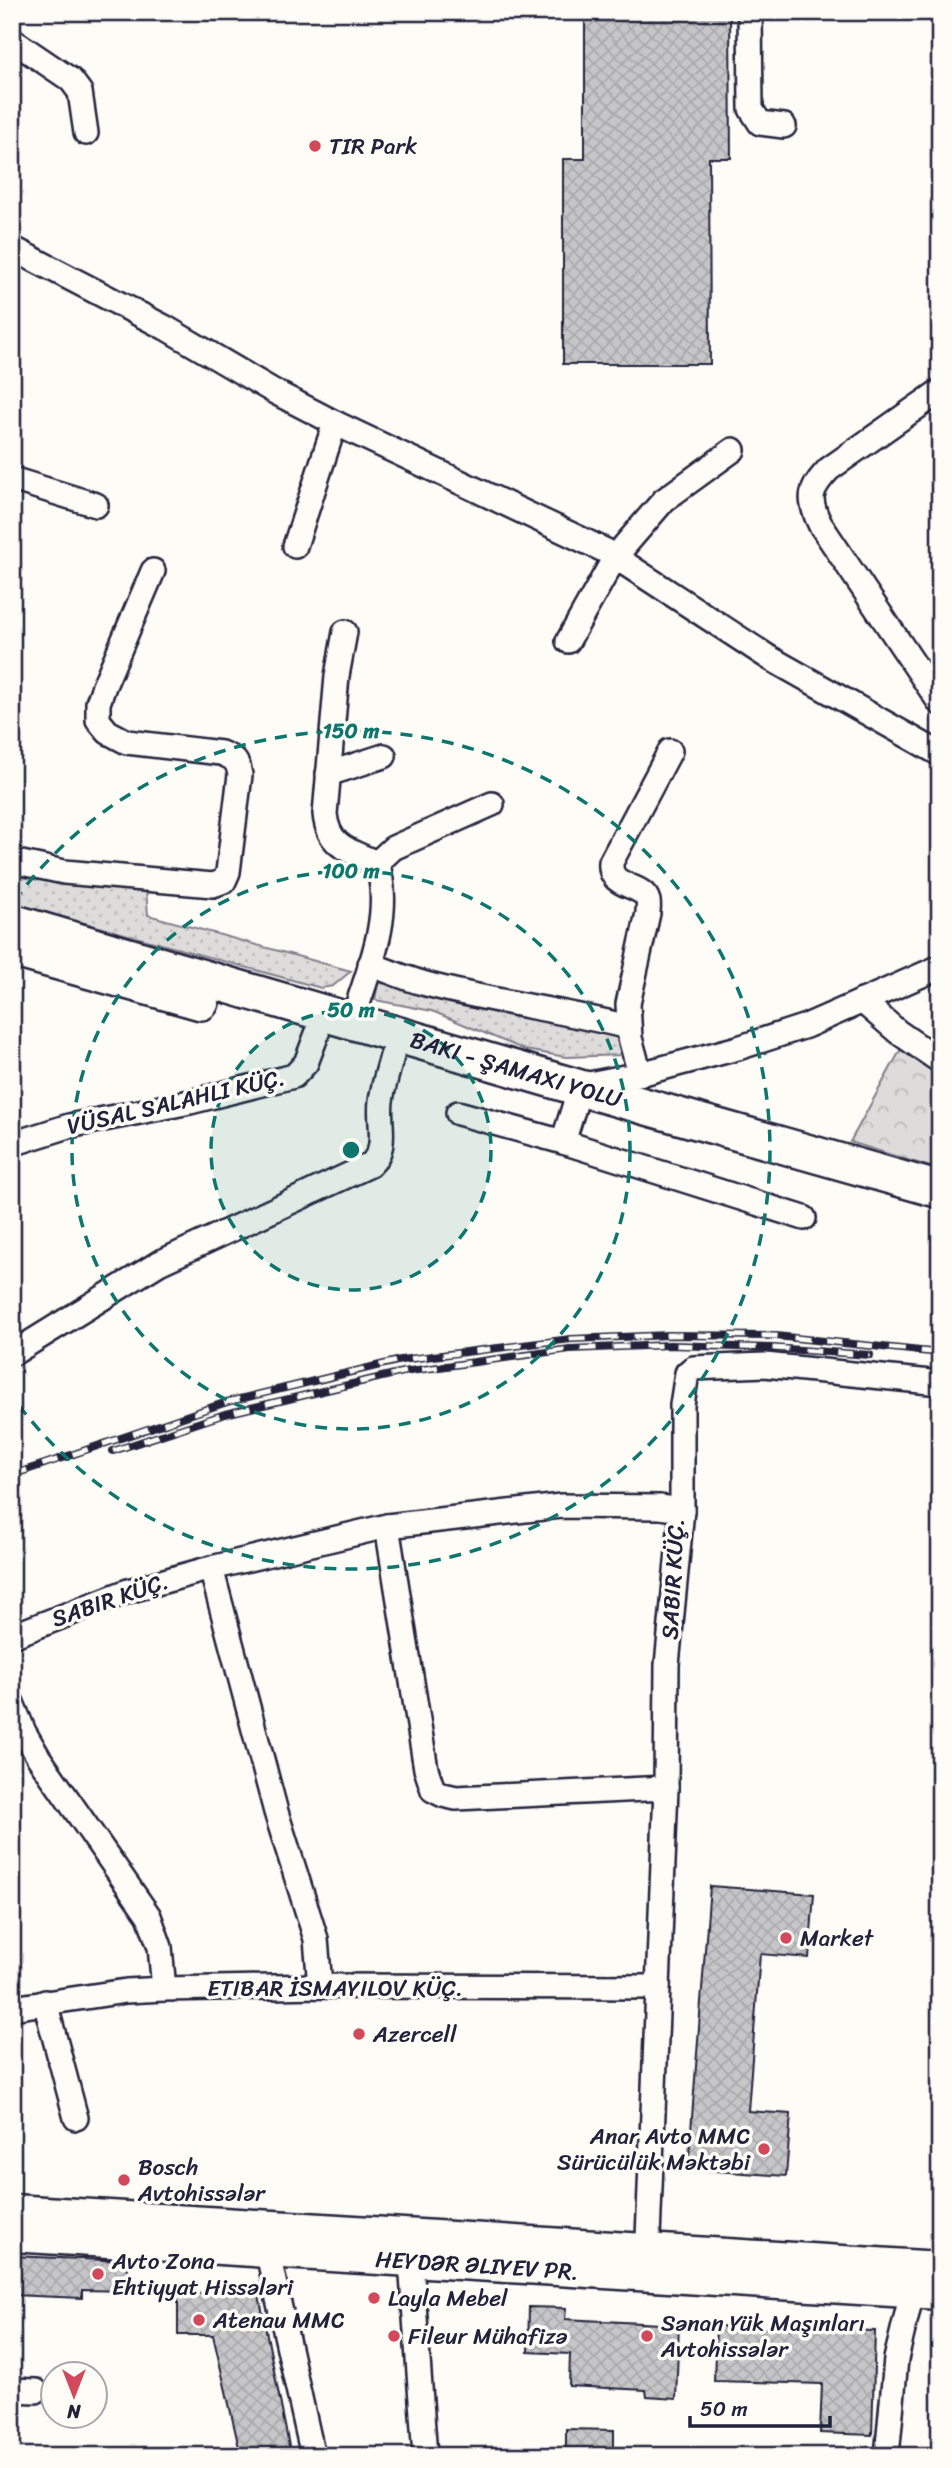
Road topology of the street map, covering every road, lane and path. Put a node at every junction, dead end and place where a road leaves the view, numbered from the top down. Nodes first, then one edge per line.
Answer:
1 (750, 12) edge
2 (12, 40) edge
3 (784, 126) dead end
4 (86, 133) dead end
5 (12, 248) edge
6 (940, 391) edge
7 (335, 423) junction
8 (733, 450) dead end
9 (12, 479) edge
10 (96, 505) dead end
11 (295, 546) dead end
12 (615, 557) junction
13 (153, 571) dead end
14 (345, 632) dead end
15 (568, 641) dead end
16 (940, 703) edge
17 (670, 751) dead end
18 (940, 754) edge
19 (384, 756) dead end
20 (328, 774) junction
21 (492, 804) dead end
22 (12, 861) edge
23 (377, 863) junction
24 (12, 922) edge
25 (12, 949) edge
26 (370, 964) junction
27 (940, 967) edge
28 (862, 1001) junction
29 (352, 1021) junction
30 (628, 1027) junction
31 (317, 1034) junction
32 (392, 1056) junction
33 (940, 1061) edge
34 (640, 1074) junction
35 (577, 1098) junction
36 (458, 1113) dead end
37 (563, 1142) junction
38 (12, 1144) edge
39 (940, 1190) edge
40 (940, 1214) edge
41 (804, 1218) dead end
42 (12, 1354) edge
43 (940, 1383) edge
44 (682, 1510) junction
45 (387, 1526) junction
46 (211, 1568) junction
47 (12, 1636) edge
48 (12, 1703) edge
49 (666, 1788) junction
50 (320, 1986) junction
51 (658, 1987) junction
52 (164, 1989) junction
53 (46, 2002) junction
54 (12, 2008) edge
55 (76, 2118) dead end
56 (12, 2210) edge
57 (12, 2236) edge
58 (268, 2254) junction
59 (411, 2262) junction
60 (647, 2262) junction
61 (927, 2280) edge
62 (12, 2390) edge
63 (36, 2391) dead end
64 (313, 2456) edge
65 (425, 2456) edge
66 (887, 2456) edge

1 - 3 street
2 - 4 street
5 - 7 street
6 - 16 street
7 - 11 street
7 - 12 street
8 - 12 street
9 - 10 street
12 - 15 street
12 - 18 street
13 - 22 street
14 - 20 street
17 - 30 street
19 - 20 street
20 - 23 street
21 - 23 street
23 - 26 street
24 - 29 highway
25 - 31 highway
26 - 29 street
26 - 30 street
27 - 28 street
28 - 33 street
28 - 34 street
29 - 35 highway
30 - 34 street
31 - 32 highway
31 - 38 street
32 - 35 highway
32 - 42 street
34 - 35 street
35 - 37 street
35 - 39 highway
35 - 40 highway
36 - 37 street
37 - 41 street
43 - 44 street
44 - 45 street, SABIR KÜÇ.
44 - 49 street, SABIR KÜÇ.
45 - 46 street, SABIR KÜÇ.
45 - 49 street
46 - 47 street, SABIR KÜÇ.
46 - 50 street
48 - 52 street
49 - 51 street, SABIR KÜÇ.
50 - 51 street
50 - 52 street
51 - 60 street, SABIR KÜÇ.
52 - 53 street
53 - 54 street
53 - 55 street
56 - 60 main road, HEYDƏR ƏLIYEV PR.
57 - 58 main road, HEYDƏR ƏLIYEV PR.
58 - 59 main road, HEYDƏR ƏLIYEV PR.
58 - 64 street
59 - 60 main road, HEYDƏR ƏLIYEV PR.
59 - 65 street
60 - 61 main road, HEYDƏR ƏLIYEV PR.
61 - 66 street
62 - 63 street

